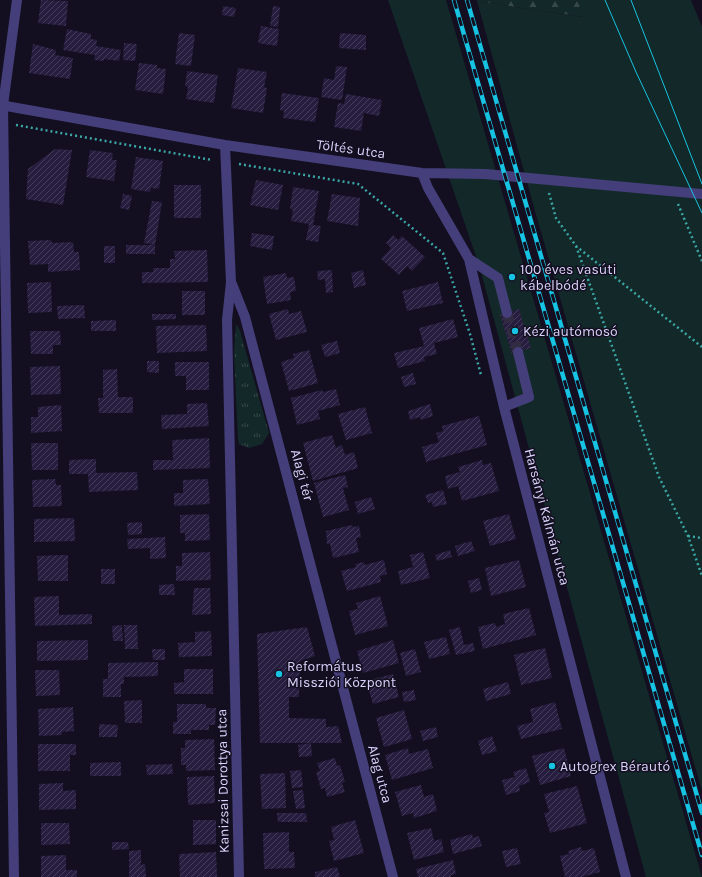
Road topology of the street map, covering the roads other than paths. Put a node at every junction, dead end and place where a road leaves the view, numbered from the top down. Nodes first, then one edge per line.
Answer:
1 (17, 0) edge
2 (1, 105) edge
3 (225, 145) junction
4 (422, 173) junction
5 (699, 192) edge
6 (469, 259) junction
7 (231, 282) junction
8 (507, 312) tunnel mouth
9 (518, 352) tunnel mouth
10 (504, 407) junction
11 (340, 677) joint
12 (235, 685) joint
13 (14, 877) edge
14 (239, 877) edge
15 (393, 877) edge
16 (626, 877) edge

1 - 2 street
2 - 3 street, Töltés utca
2 - 13 street
3 - 4 street, Töltés utca
3 - 7 street, Alagi tér
4 - 5 street, Töltés utca
4 - 6 street, Harsányi Kálmán utca
6 - 8 street
6 - 10 street, Harsányi Kálmán utca
7 - 11 street, Alagi tér
7 - 12 street, Alagi tér
9 - 10 street
10 - 16 street, Harsányi Kálmán utca
11 - 15 street, Alag utca
12 - 14 street, Kanizsai Dorottya utca

